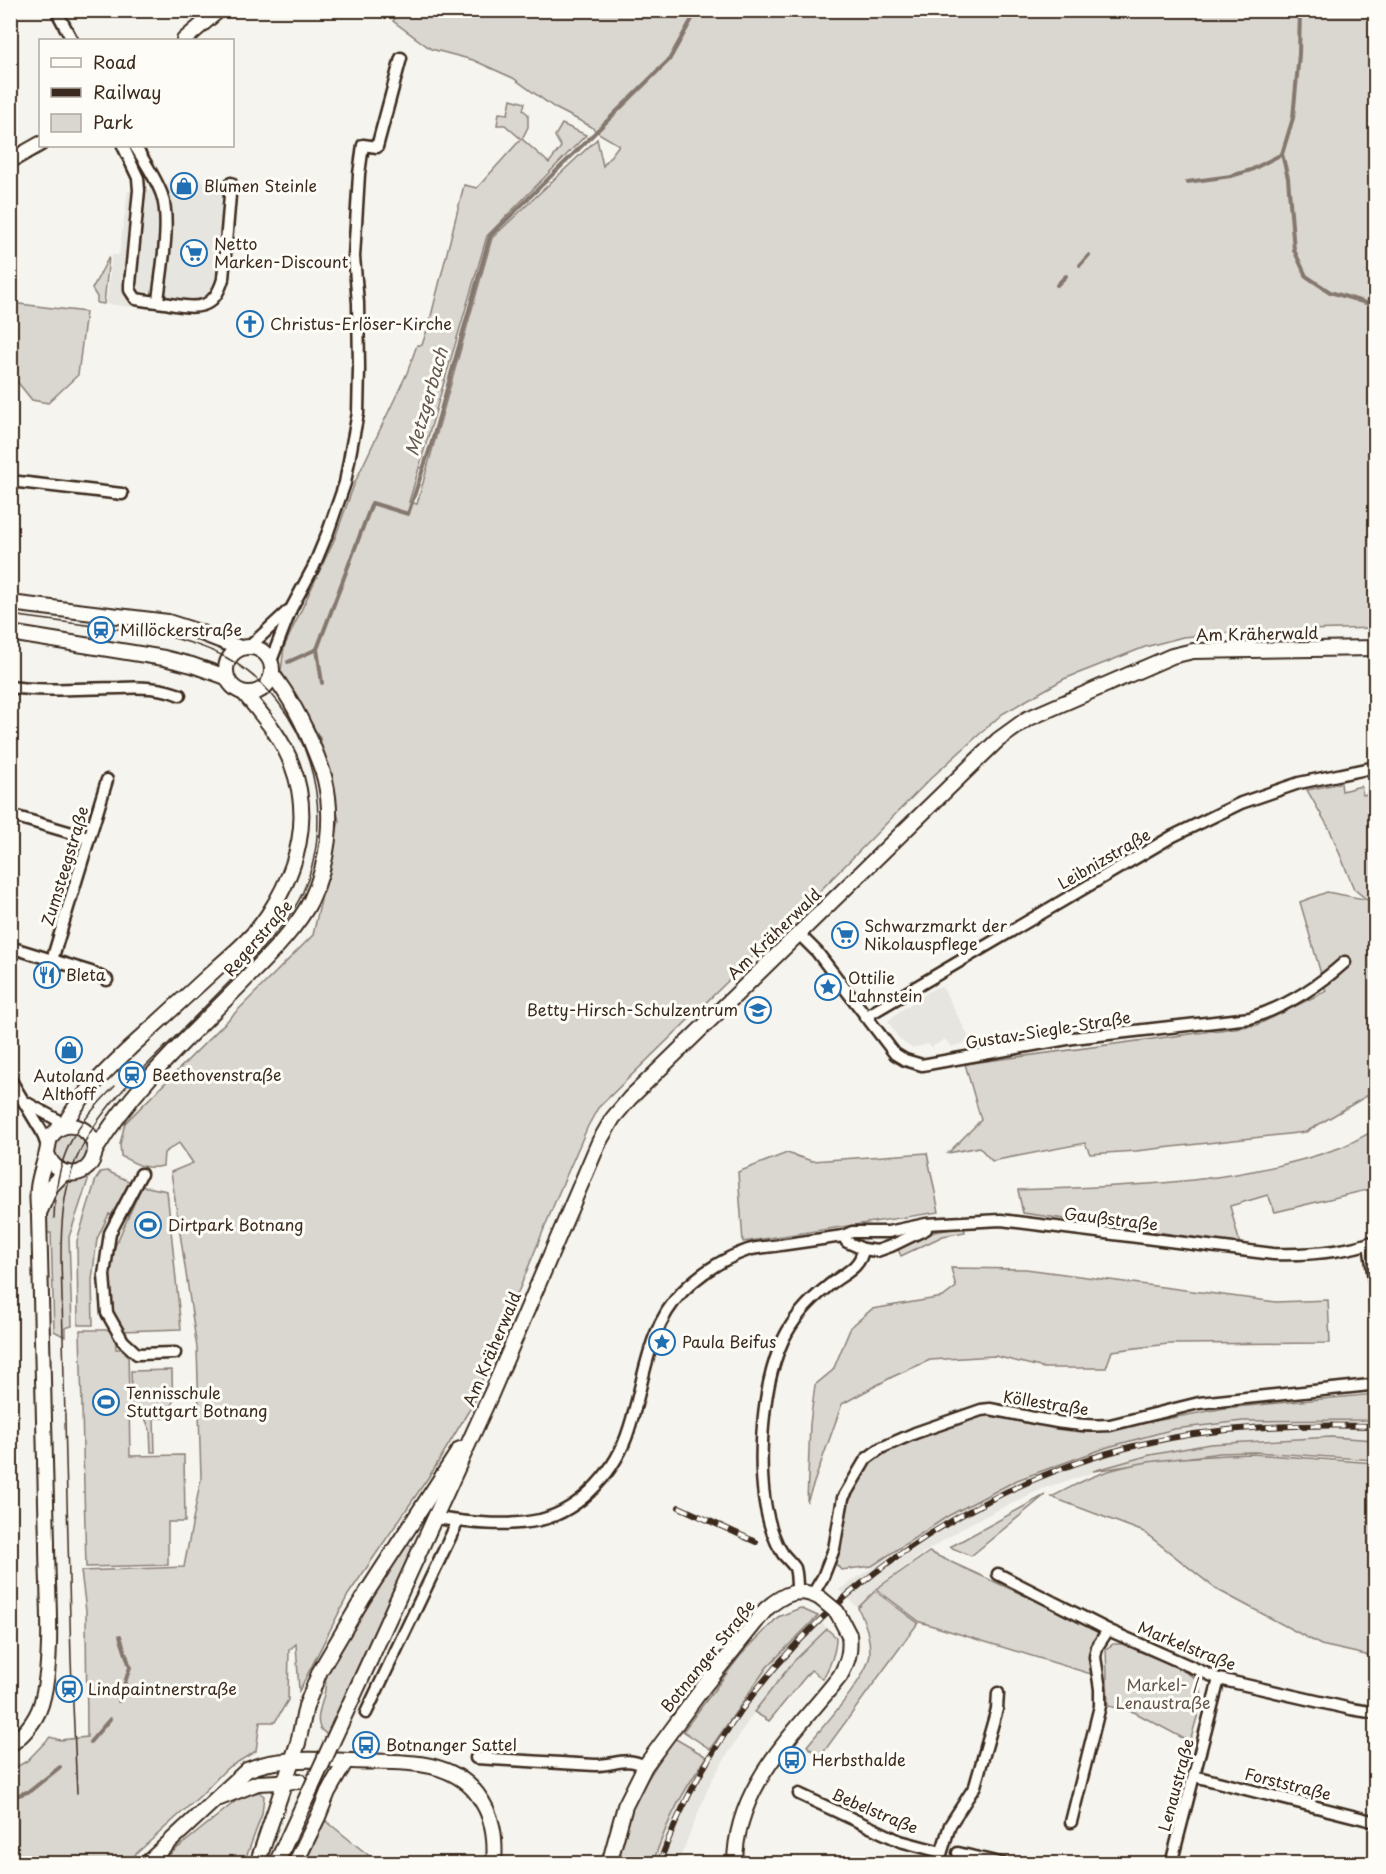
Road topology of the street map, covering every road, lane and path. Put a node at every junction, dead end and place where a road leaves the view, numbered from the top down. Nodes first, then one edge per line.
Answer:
1 (57, 10) edge
2 (219, 10) edge
3 (230, 10) edge
4 (72, 39) edge
5 (185, 39) edge
6 (198, 39) edge
7 (401, 58) dead end
8 (39, 145) edge
9 (124, 147) edge
10 (136, 147) edge
11 (10, 161) edge
12 (231, 183) dead end
13 (158, 186) junction
14 (139, 190) junction
15 (158, 302) junction
16 (10, 481) edge
17 (122, 494) dead end
18 (10, 603) edge
19 (291, 609) junction
20 (10, 633) edge
21 (244, 647) junction
22 (1376, 648) edge
23 (271, 667) junction
24 (226, 677) junction
25 (10, 687) edge
26 (244, 693) junction
27 (180, 695) dead end
28 (1376, 767) edge
29 (107, 780) dead end
30 (10, 815) edge
31 (89, 838) junction
32 (799, 934) junction
33 (10, 947) edge
34 (52, 960) junction
35 (1345, 962) dead end
36 (107, 980) dead end
37 (865, 1017) junction
38 (10, 1079) edge
39 (24, 1101) junction
40 (63, 1122) junction
41 (47, 1149) junction
42 (95, 1151) junction
43 (64, 1173) junction
44 (141, 1174) dead end
45 (39, 1215) junction
46 (933, 1225) junction
47 (843, 1236) junction
48 (1372, 1242) edge
49 (863, 1249) junction
50 (1376, 1294) edge
51 (175, 1353) dead end
52 (1376, 1383) edge
53 (475, 1430) junction
54 (436, 1518) junction
55 (458, 1521) junction
56 (411, 1526) junction
57 (998, 1574) dead end
58 (798, 1591) junction
59 (817, 1596) junction
60 (1108, 1630) junction
61 (1219, 1679) junction
62 (998, 1693) dead end
63 (366, 1713) dead end
64 (1376, 1713) edge
65 (10, 1745) edge
66 (476, 1758) dead end
67 (303, 1761) junction
68 (346, 1761) junction
69 (645, 1766) junction
70 (1194, 1776) junction
71 (284, 1781) junction
72 (299, 1781) junction
73 (328, 1792) junction
74 (799, 1794) dead end
75 (215, 1799) junction
76 (1071, 1821) dead end
77 (1376, 1822) edge
78 (309, 1832) junction
79 (941, 1852) junction
80 (958, 1853) dead end
81 (146, 1863) edge
82 (257, 1863) edge
83 (276, 1863) edge
84 (295, 1863) edge
85 (494, 1863) edge
86 (609, 1863) edge
87 (735, 1863) edge
88 (938, 1863) edge
89 (1004, 1863) edge
90 (1171, 1863) edge

1 - 4 street
2 - 5 main road
3 - 6 main road
7 - 19 street
8 - 11 main road
9 - 14 street
10 - 13 street
12 - 15 street
13 - 14 street
13 - 15 street
14 - 15 street
16 - 17 street
18 - 21 main road, Regerstraße
19 - 21 street
19 - 23 street
20 - 24 main road, Regerstraße
21 - 23 main road, Regerstraße
21 - 24 main road
22 - 32 main road, Am Kräherwald
23 - 26 main road
23 - 42 main road, Regerstraße
24 - 26 main road, Regerstraße
25 - 27 street
26 - 40 main road, Regerstraße
28 - 37 street, Leibnizstraße
29 - 31 street, Zumsteegstraße
30 - 31 street
31 - 34 street, Zumsteegstraße
32 - 37 street, Gustav-Siegle-Straße
32 - 53 main road, Am Kräherwald
33 - 34 street
34 - 36 street
35 - 37 street, Gustav-Siegle-Straße
38 - 39 street
39 - 40 street
39 - 41 street
40 - 41 main road
40 - 42 main road
41 - 43 main road
41 - 45 main road
42 - 43 main road
43 - 45 main road
44 - 51 street
45 - 65 main road
46 - 47 street, Gaußstraße
46 - 48 street, Gaußstraße
46 - 49 street
47 - 49 street
47 - 55 street, Gaußstraße
48 - 50 street
49 - 58 street
52 - 59 street, Köllestraße
53 - 54 main road, Am Kräherwald
53 - 56 main road
54 - 55 street, Gaußstraße
54 - 56 main road
54 - 83 main road, Am Kräherwald, bridge
55 - 63 street
56 - 67 main road
57 - 60 street, Markelstraße
58 - 59 main road
58 - 69 main road, Botnanger Straße
59 - 87 main road, bridge
60 - 61 street, Markelstraße
60 - 76 street
61 - 64 street, Markelstraße
61 - 70 street, Lenaustraße
62 - 79 street
66 - 69 street
67 - 68 main road
67 - 71 main road
67 - 72 main road
67 - 73 main road
67 - 75 main road
68 - 73 main road
68 - 85 main road
69 - 86 main road, Botnanger Straße
70 - 77 street, Forststraße
70 - 90 street, Lenaustraße
71 - 72 main road
71 - 75 main road
71 - 82 main road
72 - 78 main road
73 - 78 main road
74 - 79 street, Bebelstraße
75 - 81 main road
78 - 84 main road
79 - 88 street
80 - 89 street

